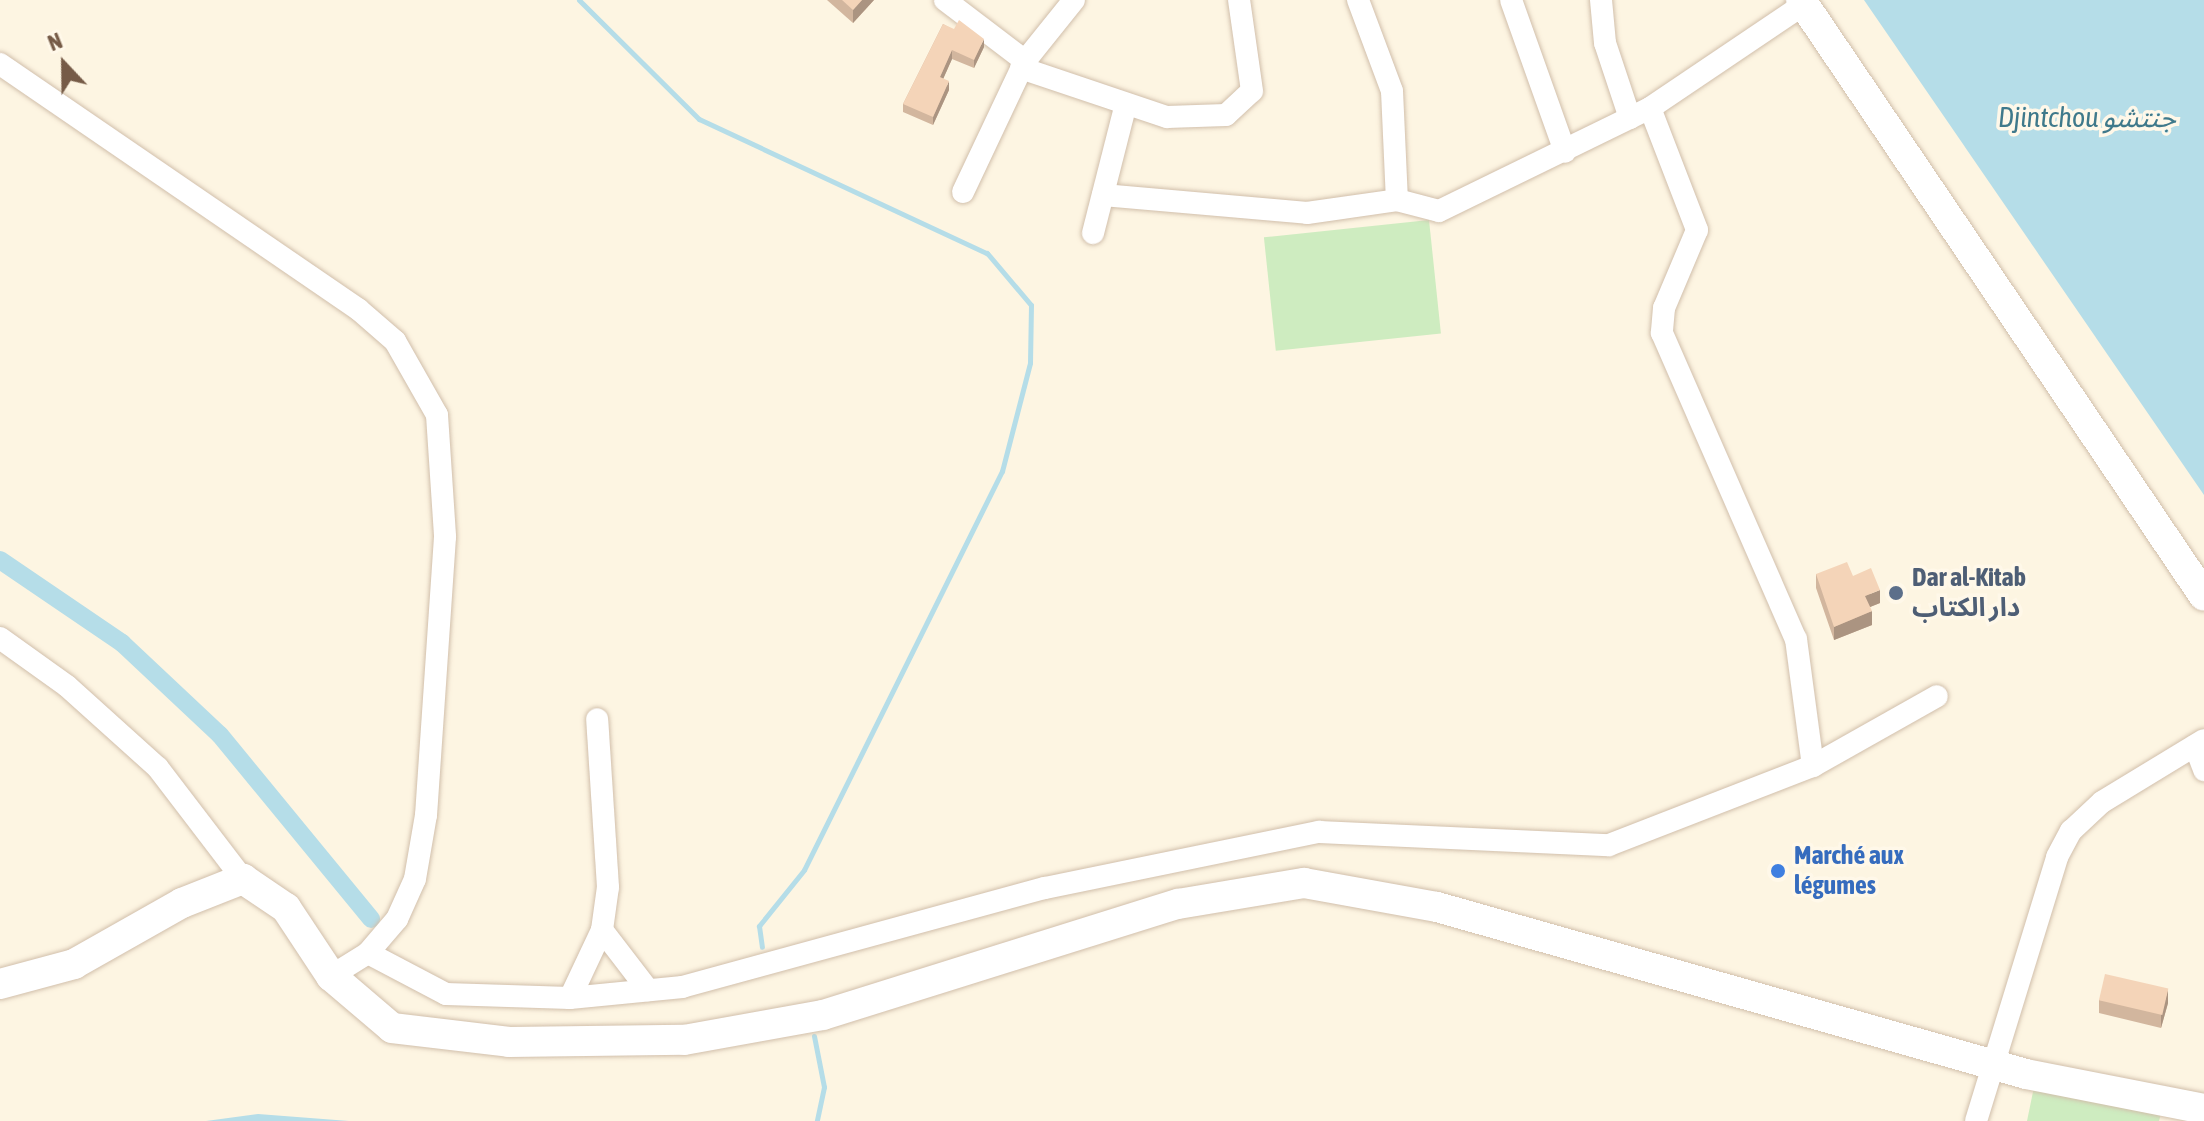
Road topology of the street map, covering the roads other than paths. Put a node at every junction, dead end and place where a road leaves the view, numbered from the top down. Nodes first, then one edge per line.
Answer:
1 (945, 0) edge
2 (1074, 0) edge
3 (1239, 0) edge
4 (1358, 0) edge
5 (1511, 0) edge
6 (1601, 0) edge
7 (1802, 2) edge
8 (0, 64) edge
9 (1023, 65) junction
10 (1126, 104) junction
11 (1640, 113) junction
12 (1565, 152) junction
13 (963, 192) dead end
14 (1103, 195) junction
15 (1397, 200) junction
16 (1093, 233) dead end
17 (2204, 596) edge
18 (0, 638) edge
19 (1937, 696) dead end
20 (597, 719) dead end
21 (2199, 743) edge
22 (1813, 766) junction
23 (2204, 770) edge
24 (243, 879) junction
25 (602, 930) junction
26 (368, 953) junction
27 (331, 976) junction
28 (0, 984) edge
29 (648, 990) junction
30 (570, 998) junction
31 (1994, 1064) junction
32 (2204, 1109) edge
33 (1976, 1121) edge

1 - 9 street
2 - 9 street
3 - 10 street
4 - 15 street
5 - 12 street
6 - 11 street
7 - 11 street
7 - 17 street
8 - 26 street
9 - 10 street
9 - 13 street
10 - 14 street
11 - 12 street
11 - 22 street
12 - 15 street
14 - 15 street
14 - 16 street
18 - 24 street
19 - 22 street
20 - 25 street
21 - 23 street
21 - 31 street
22 - 29 street
24 - 27 street
24 - 28 street
25 - 29 street
25 - 30 street
26 - 27 street
26 - 30 street
27 - 31 street
29 - 30 street
31 - 32 street
31 - 33 street

